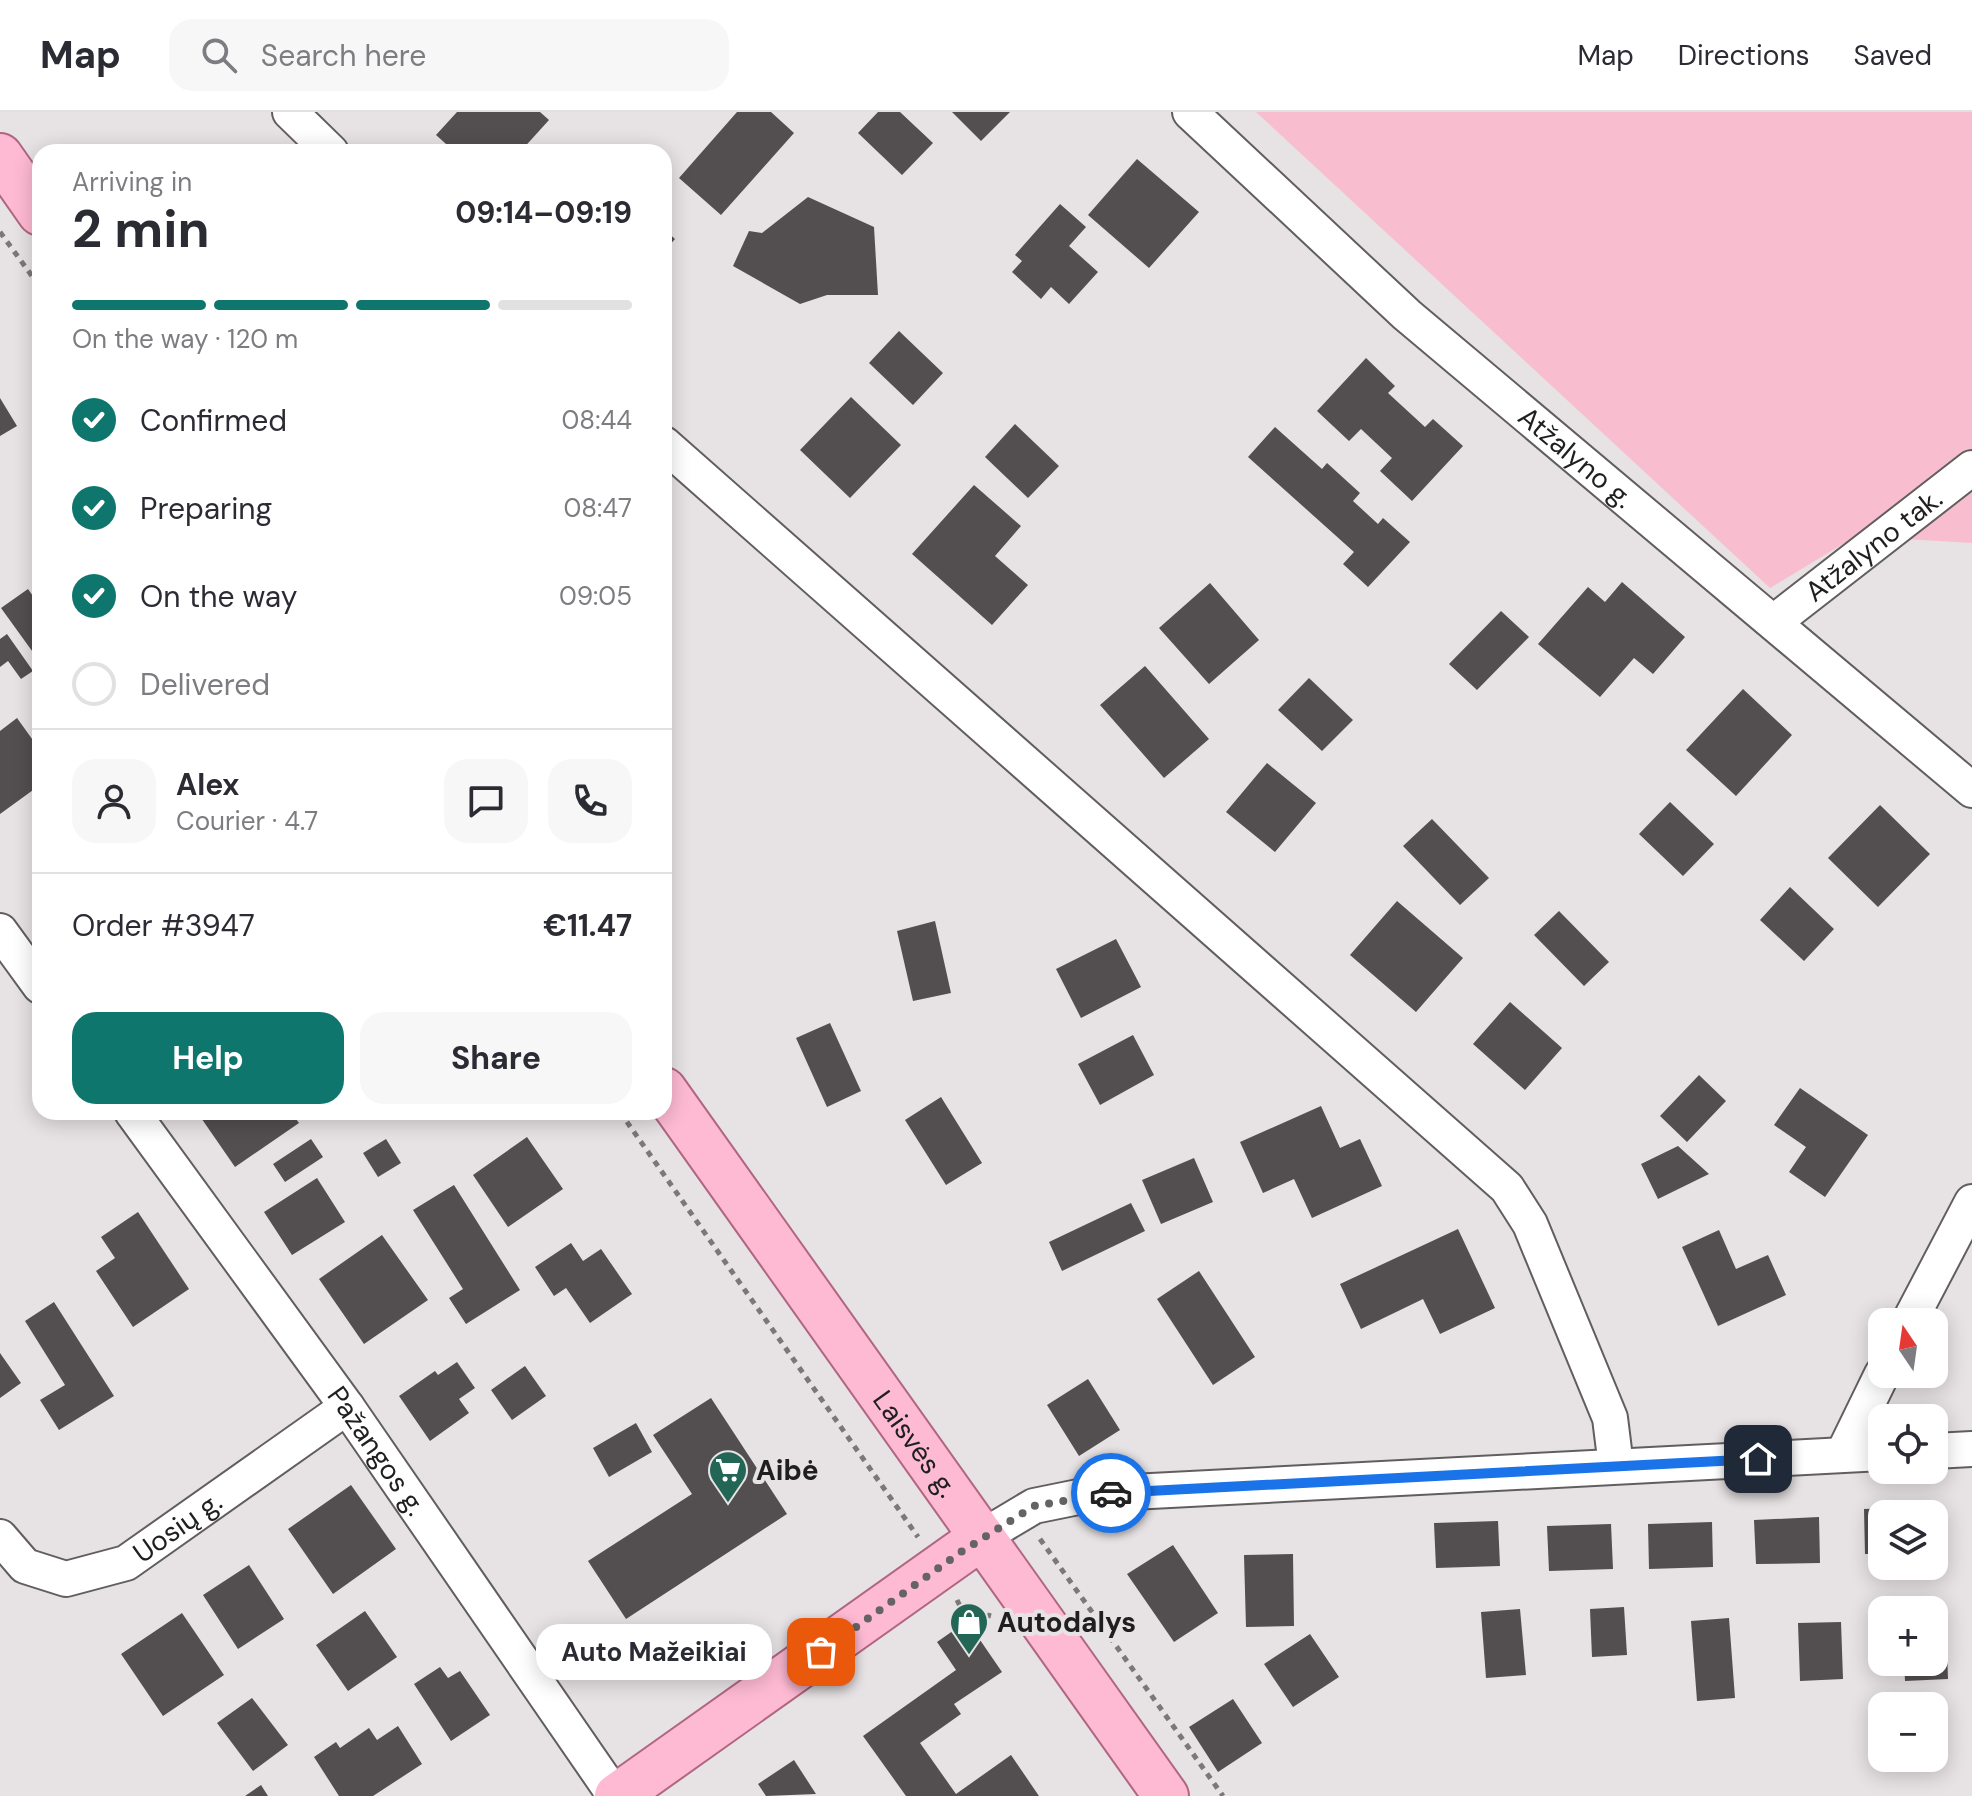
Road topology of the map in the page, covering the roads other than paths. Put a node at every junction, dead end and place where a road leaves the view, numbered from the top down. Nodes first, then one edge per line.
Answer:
1 (290, 112) edge
2 (1190, 112) edge
3 (323, 144) edge
4 (672, 451) edge
5 (1972, 468) edge
6 (1774, 622) junction
7 (1972, 790) edge
8 (0, 931) edge
9 (32, 975) edge
10 (672, 1101) edge
11 (138, 1120) edge
12 (1972, 1202) edge
13 (1916, 1308) edge
14 (1875, 1388) edge
15 (347, 1407) junction
16 (1972, 1449) edge
17 (1948, 1450) edge
18 (1868, 1453) edge
19 (1843, 1454) junction
20 (1616, 1466) junction
21 (0, 1537) edge
22 (982, 1537) junction
23 (616, 1796) edge
24 (1166, 1796) edge

1 - 3 street
2 - 6 street, Atžalyno g.
4 - 20 street
5 - 6 street, Atžalyno tak.
6 - 7 street, Atžalyno g.
8 - 9 street
10 - 22 main road, Laisvės g.
11 - 15 street, Pažangos g.
12 - 13 street
14 - 19 street
15 - 21 street, Uosių g.
15 - 23 street, Pažangos g.
16 - 17 street
18 - 19 street
19 - 20 street
20 - 22 street
22 - 23 main road
22 - 24 main road, Laisvės g.

